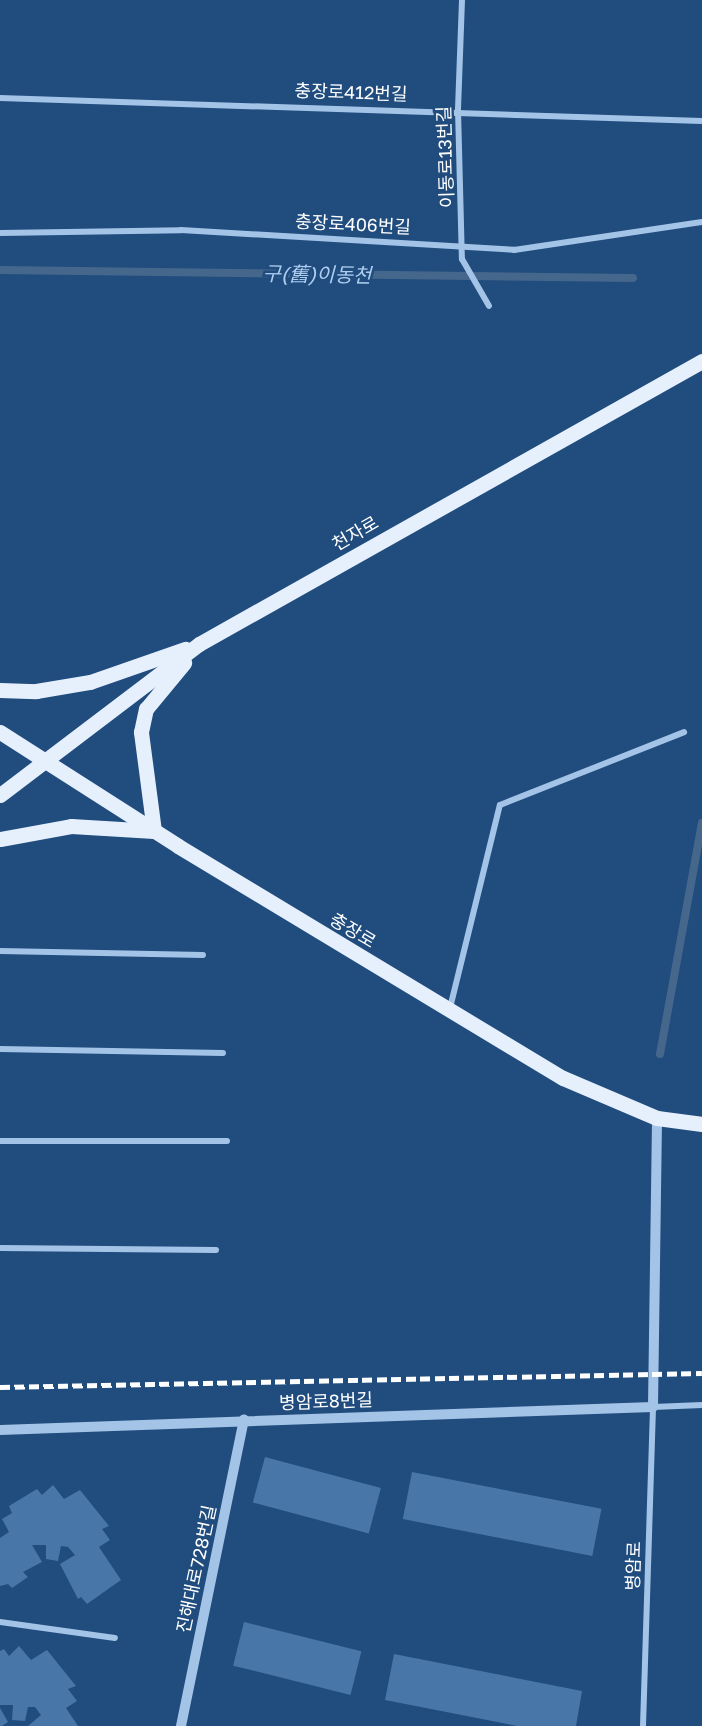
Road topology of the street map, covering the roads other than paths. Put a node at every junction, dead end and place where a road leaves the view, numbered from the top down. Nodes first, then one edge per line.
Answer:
1 (462, 0) edge
2 (0, 98) edge
3 (458, 110) junction
4 (702, 121) edge
5 (702, 222) edge
6 (0, 233) edge
7 (463, 246) junction
8 (489, 306) dead end
9 (702, 361) edge
10 (199, 645) junction
11 (0, 690) edge
12 (0, 732) edge
13 (684, 732) dead end
14 (41, 760) junction
15 (0, 795) edge
16 (154, 831) junction
17 (0, 839) edge
18 (0, 951) edge
19 (203, 955) dead end
20 (449, 1011) junction
21 (0, 1049) edge
22 (223, 1053) dead end
23 (657, 1119) junction
24 (702, 1124) edge
25 (0, 1141) edge
26 (227, 1141) dead end
27 (0, 1248) edge
28 (216, 1250) dead end
29 (702, 1405) edge
30 (653, 1407) junction
31 (244, 1419) junction
32 (0, 1430) edge
33 (0, 1622) edge
34 (115, 1638) dead end
35 (181, 1726) edge
36 (644, 1726) edge

1 - 3 street, 이동로13번길
2 - 3 street, 충장로412번길
3 - 4 street, 충장로412번길
3 - 7 street, 이동로13번길
5 - 7 street, 충장로406번길
6 - 7 street, 충장로406번길
7 - 8 street, 이동로13번길
9 - 10 main road, 천자로
10 - 11 main road
10 - 14 main road, 천자로
10 - 16 main road
12 - 14 main road, 충장로
13 - 20 street
14 - 15 main road, 천자로
14 - 16 main road, 충장로
16 - 17 main road
16 - 20 main road, 충장로
18 - 19 street
20 - 23 main road, 충장로
21 - 22 street
23 - 24 main road, 충장로
23 - 30 street
25 - 26 street
27 - 28 street
29 - 30 street
30 - 31 street, 병암로8번길
30 - 36 street, 병암로
31 - 32 street, 병암로8번길
31 - 35 street, 진해대로728번길
33 - 34 street

